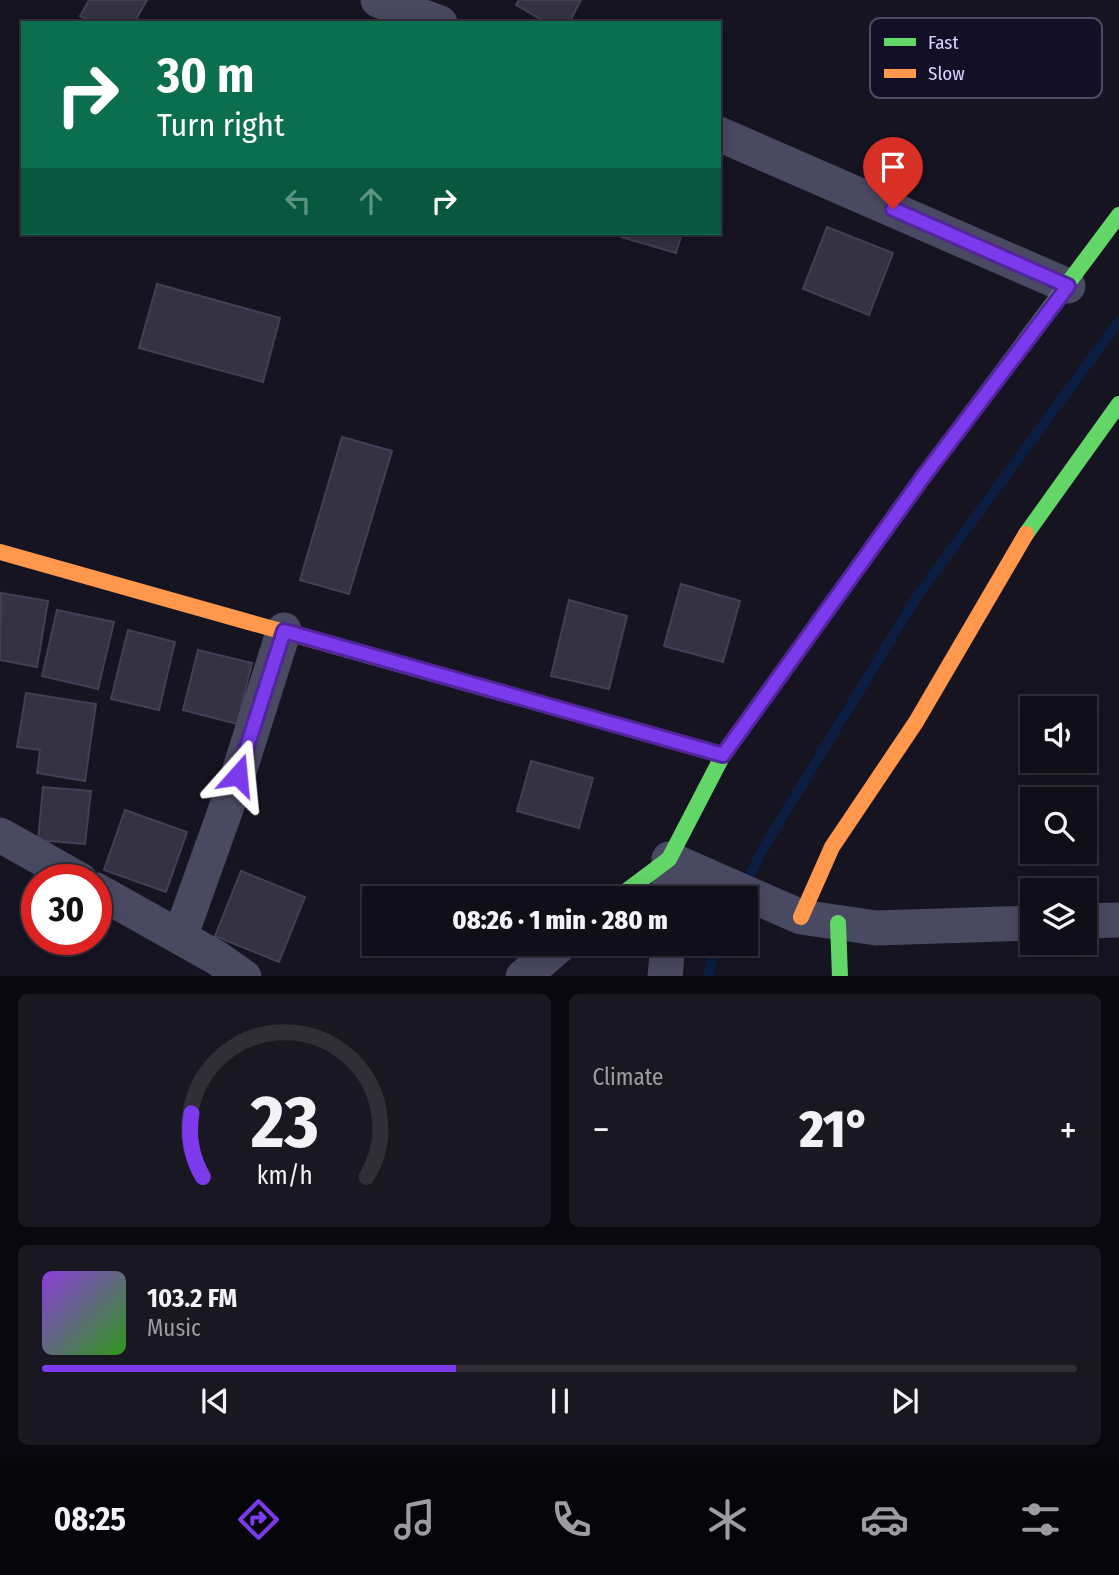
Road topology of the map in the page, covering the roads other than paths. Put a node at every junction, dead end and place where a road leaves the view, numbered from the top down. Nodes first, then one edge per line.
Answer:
1 (378, 0) edge
2 (435, 21) edge
3 (721, 135) edge
4 (1119, 215) edge
5 (1068, 286) junction
6 (1119, 404) edge
7 (0, 551) edge
8 (284, 631) junction
9 (723, 755) junction
10 (0, 835) edge
11 (669, 859) junction
12 (52, 864) edge
13 (633, 886) edge
14 (668, 886) edge
15 (112, 899) edge
16 (801, 917) junction
17 (1119, 920) edge
18 (1097, 921) edge
19 (838, 923) junction
20 (1020, 923) edge
21 (180, 937) junction
22 (547, 956) edge
23 (667, 956) edge
24 (244, 976) edge
25 (523, 976) edge
26 (665, 976) edge
27 (840, 976) edge

1 - 2 street
3 - 5 street
4 - 5 street
5 - 9 street
6 - 16 street
7 - 8 street
8 - 9 street
8 - 21 street
9 - 11 street
10 - 12 street
11 - 13 street
11 - 14 street
11 - 16 street
15 - 21 street
16 - 19 street
17 - 18 street
19 - 20 street
19 - 27 street
21 - 24 street
22 - 25 street
23 - 26 street

